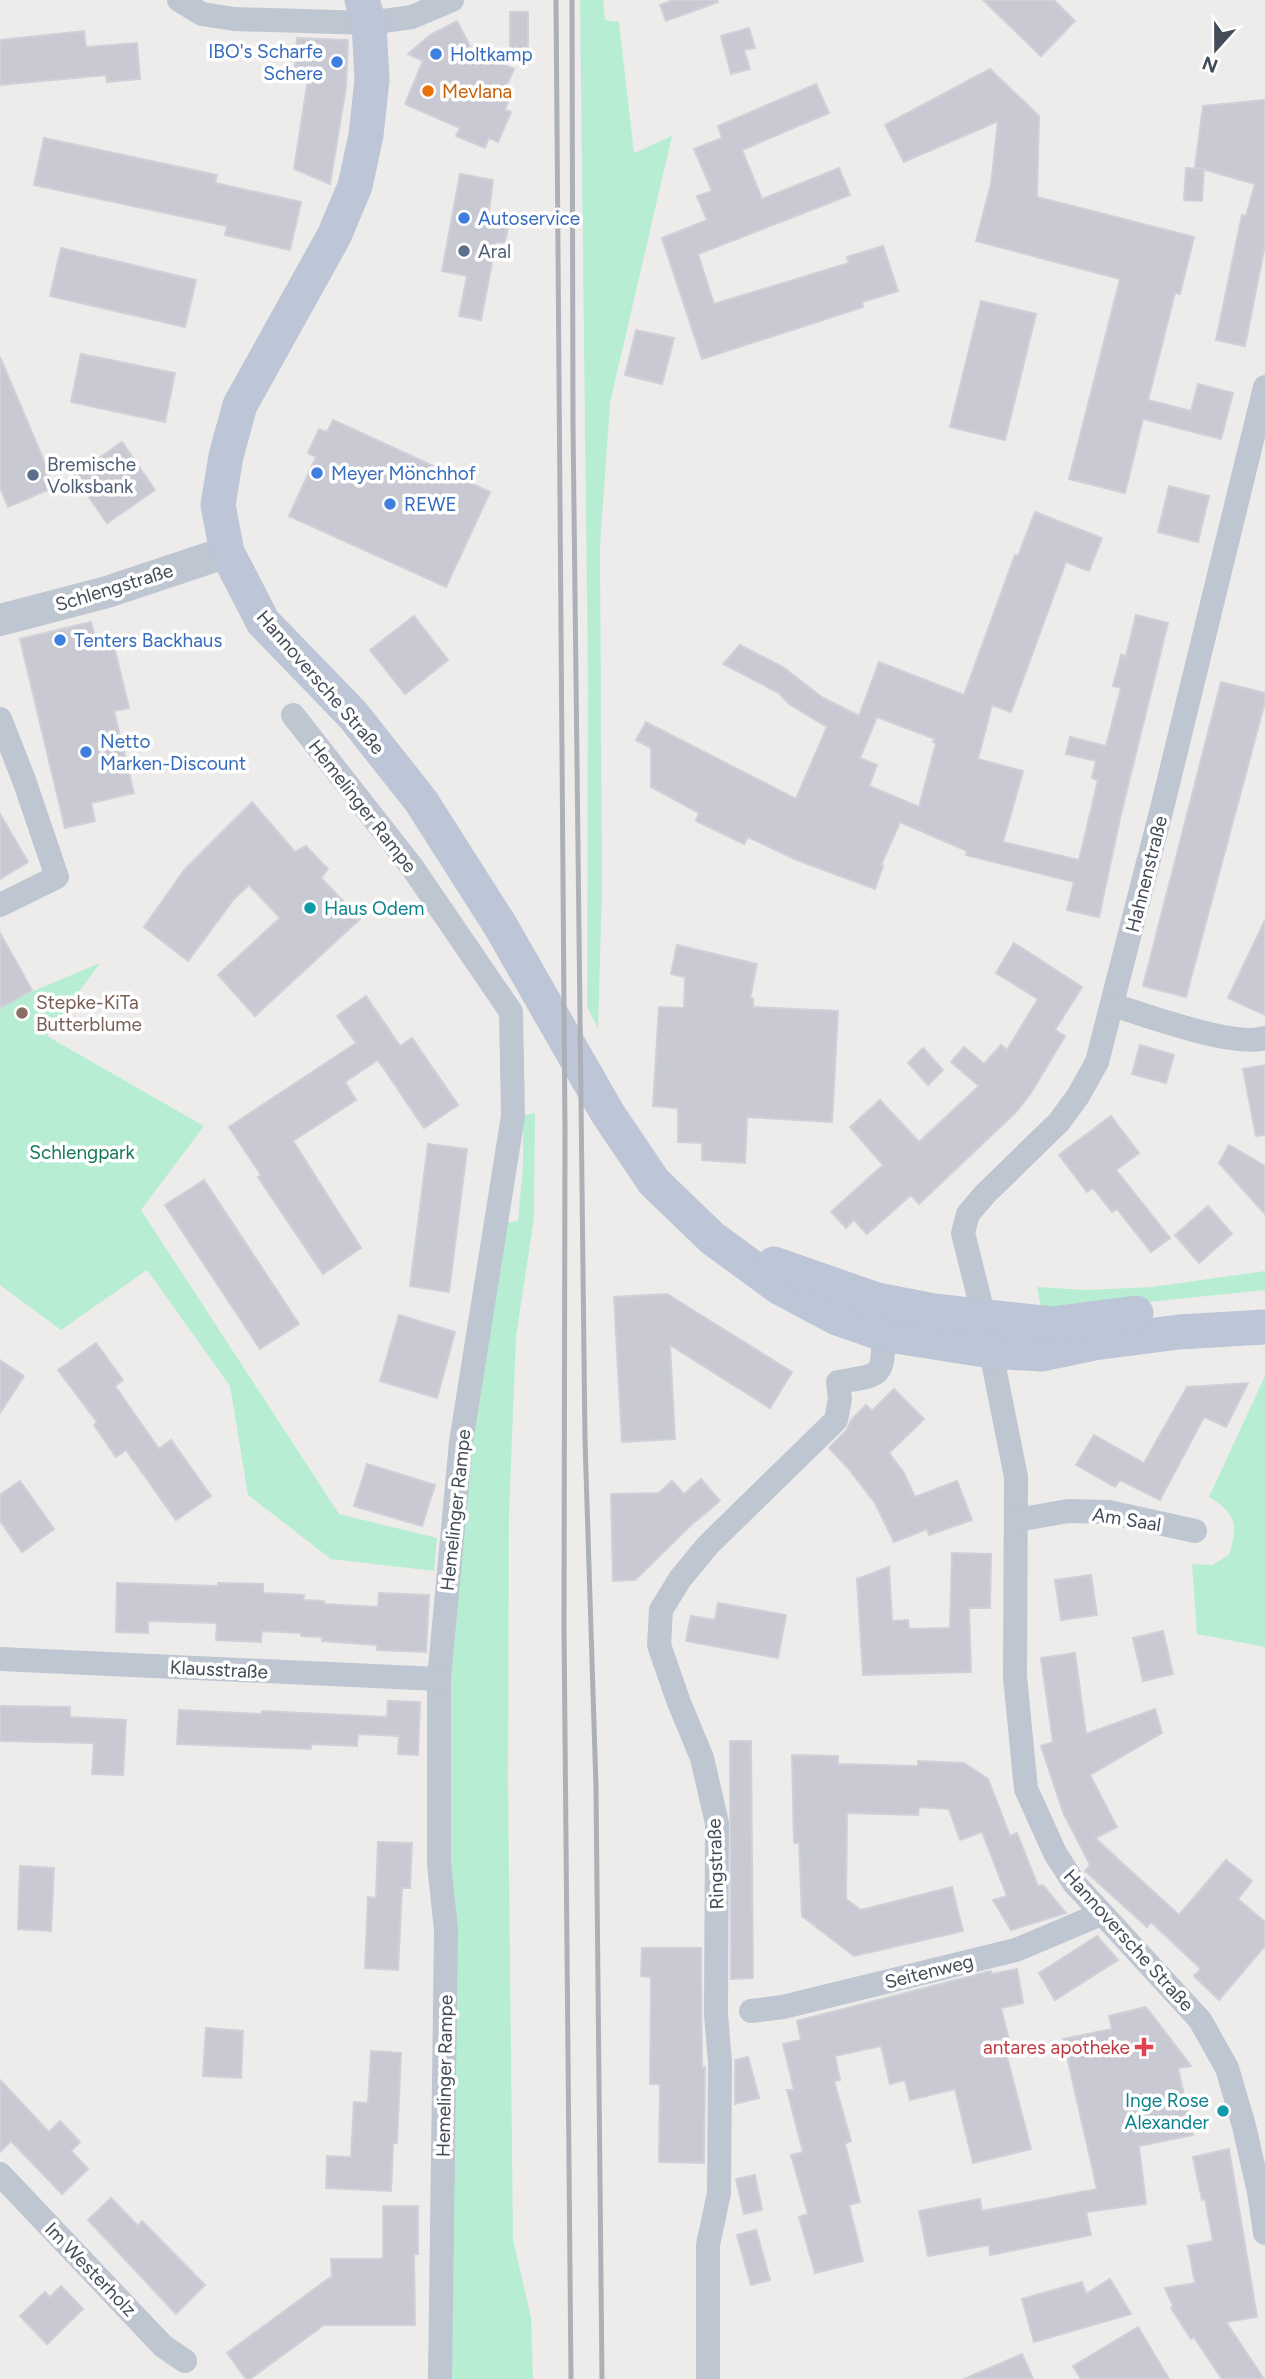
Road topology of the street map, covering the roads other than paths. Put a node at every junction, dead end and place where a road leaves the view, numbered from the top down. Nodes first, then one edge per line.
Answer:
1 (178, 0) edge
2 (452, 0) edge
3 (366, 12) edge
4 (1265, 387) edge
5 (227, 552) junction
6 (0, 620) edge
7 (293, 715) dead end
8 (0, 719) edge
9 (0, 905) edge
10 (1112, 1004) junction
11 (1265, 1038) edge
12 (712, 1237) junction
13 (1265, 1303) edge
14 (984, 1317) junction
15 (1265, 1326) edge
16 (883, 1334) junction
17 (991, 1352) junction
18 (1017, 1520) junction
19 (1195, 1531) dead end
20 (0, 1659) edge
21 (439, 1679) junction
22 (1101, 1914) junction
23 (751, 2011) dead end
24 (0, 2174) edge
25 (1265, 2233) edge
26 (185, 2361) dead end
27 (440, 2379) edge
28 (708, 2379) edge

1 - 3 street
2 - 3 street
3 - 5 main road, Hannoversche Straße
4 - 10 street, Hahnenstraße
5 - 6 street, Schlengstraße
5 - 12 main road, Hannoversche Straße
7 - 21 street, Hemelinger Rampe
8 - 9 street
10 - 11 street
10 - 14 street, Hahnenstraße
12 - 14 main road, Hannoversche Straße
12 - 16 main road, Hannoversche Straße
13 - 14 main road
14 - 17 street, Hannoversche Straße
15 - 17 main road
16 - 17 main road, Hannoversche Straße
16 - 28 street, Ringstraße
17 - 18 street, Hannoversche Straße
18 - 19 street, Am Saal
18 - 22 street, Hannoversche Straße
20 - 21 street, Klausstraße
21 - 27 street, Hemelinger Rampe
22 - 23 street, Seitenweg
22 - 25 street, Hannoversche Straße
24 - 26 street, Im Westerholz

